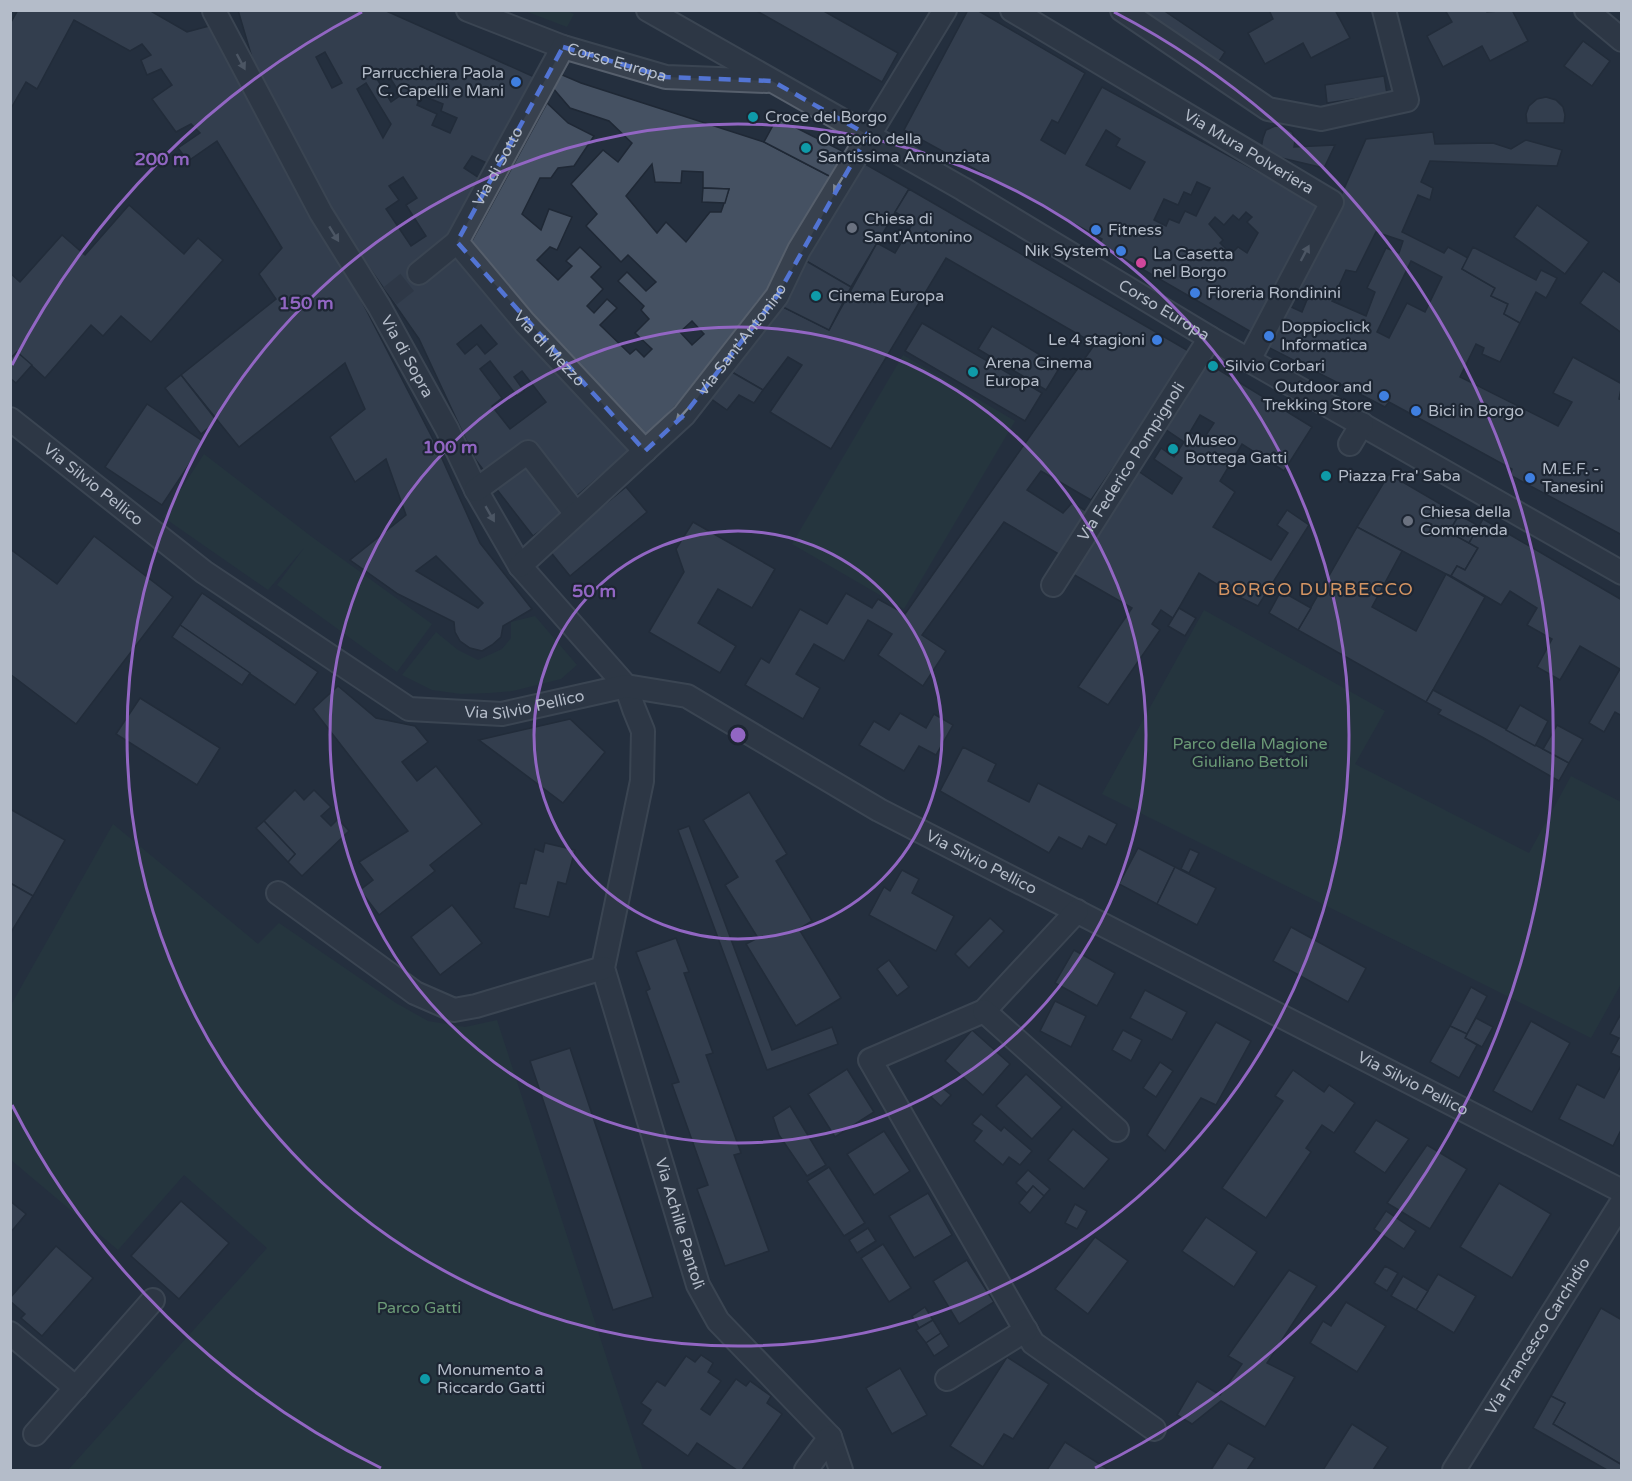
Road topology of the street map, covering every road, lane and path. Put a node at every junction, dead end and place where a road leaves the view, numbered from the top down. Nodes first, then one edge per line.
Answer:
1 (468, 10) edge
2 (648, 10) edge
3 (945, 10) edge
4 (1012, 10) edge
5 (1122, 10) edge
6 (1384, 10) edge
7 (1586, 10) edge
8 (214, 11) edge
9 (1622, 40) edge
10 (564, 47) junction
11 (772, 81) junction
12 (868, 135) junction
13 (457, 242) junction
14 (419, 273) tunnel mouth
15 (1210, 338) junction
16 (1249, 360) junction
17 (10, 419) edge
18 (1362, 424) junction
19 (1350, 444) dead end
20 (645, 451) junction
21 (476, 490) junction
22 (576, 514) junction
23 (520, 566) junction
24 (1622, 573) edge
25 (1053, 585) dead end
26 (626, 686) junction
27 (278, 893) dead end
28 (1077, 910) junction
29 (603, 968) junction
30 (984, 1011) junction
31 (1117, 1130) dead end
32 (1622, 1191) edge
33 (1622, 1202) edge
34 (153, 1300) dead end
35 (1026, 1330) junction
36 (10, 1333) edge
37 (947, 1379) dead end
38 (75, 1388) junction
39 (1154, 1430) dead end
40 (36, 1434) dead end
41 (830, 1437) junction
42 (806, 1470) edge
43 (841, 1470) edge
44 (1454, 1470) edge

1 - 10 street, Corso Europa
2 - 11 street, Corso Europa
3 - 12 street, Via Sant'Antonino
16 -> 4 street, Via Mura Polveriera
5 - 6 street
7 - 9 street
8 -> 21 street, Via di Sopra
10 - 11 street, Corso Europa
10 - 13 street, Via di Sotto
11 - 12 street, Corso Europa
12 - 15 street, Corso Europa
12 -> 20 street, Via Sant'Antonino
13 - 14 street, Via di Sotto
13 - 20 street, Via di Mezzo
15 - 16 street, Corso Europa
15 - 25 street, Via Federico Pompignoli
16 - 18 street, Corso Europa
17 - 26 street, Via Silvio Pellico
18 - 19 street
18 - 24 street, Corso Europa
20 - 22 street, Via Sant'Antonino
21 - 22 street
21 -> 23 street, Via di Sopra
22 - 23 street, Via Sant'Antonino
23 - 26 street, Via di Sopra
26 - 28 street, Via Silvio Pellico
26 - 29 street, Via Achille Pantoli
27 - 29 street
28 - 30 street
28 - 32 street, Via Silvio Pellico
29 - 41 street, Via Achille Pantoli
30 - 31 street
30 - 35 street
33 - 44 street, Via Francesco Carchidio
34 - 38 street
35 - 37 street
35 - 39 street
36 - 38 street
38 - 40 street
41 - 42 street
41 - 43 street, Via Achille Pantoli

